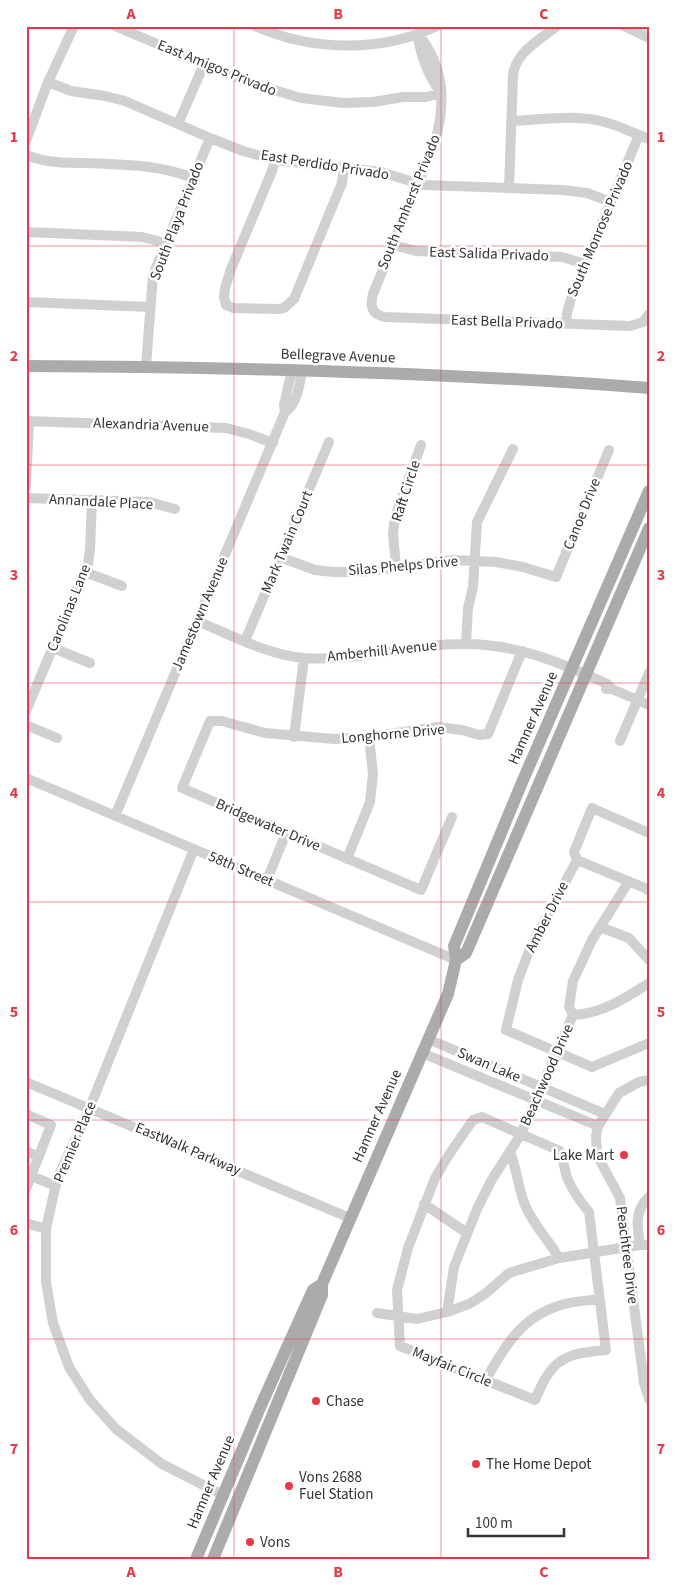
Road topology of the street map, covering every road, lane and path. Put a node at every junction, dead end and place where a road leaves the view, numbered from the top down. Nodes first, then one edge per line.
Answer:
1 (74, 26) edge
2 (115, 26) edge
3 (255, 26) edge
4 (437, 26) edge
5 (558, 26) edge
6 (624, 26) edge
7 (417, 30) edge
8 (649, 38) edge
9 (204, 64) junction
10 (48, 82) junction
11 (441, 93) junction
12 (511, 121) junction
13 (178, 124) junction
14 (644, 137) edge
15 (210, 138) junction
16 (26, 141) edge
17 (26, 154) edge
18 (275, 160) junction
19 (344, 168) junction
20 (193, 178) junction
21 (418, 184) junction
22 (509, 188) junction
23 (611, 202) junction
24 (26, 232) edge
25 (166, 244) junction
26 (393, 245) junction
27 (585, 264) junction
28 (26, 302) edge
29 (150, 307) junction
30 (372, 310) joint
31 (646, 318) edge
32 (566, 324) junction
33 (26, 366) edge
34 (146, 366) junction
35 (297, 371) junction
36 (649, 388) edge
37 (27, 421) edge
38 (328, 442) dead end
39 (273, 443) junction
40 (421, 445) dead end
41 (513, 449) dead end
42 (609, 450) dead end
43 (26, 486) edge
44 (649, 491) edge
45 (26, 498) edge
46 (92, 500) junction
47 (175, 509) dead end
48 (649, 528) edge
49 (280, 557) junction
50 (474, 561) junction
51 (396, 567) junction
52 (85, 572) junction
53 (556, 577) joint
54 (122, 586) dead end
55 (197, 621) junction
56 (245, 641) junction
57 (466, 644) junction
58 (53, 648) junction
59 (522, 651) junction
60 (304, 658) junction
61 (90, 663) dead end
62 (571, 671) junction
63 (649, 673) edge
64 (584, 677) junction
65 (637, 700) junction
66 (649, 705) edge
67 (26, 711) edge
68 (210, 721) joint
69 (26, 725) edge
70 (294, 736) junction
71 (368, 737) junction
72 (57, 738) dead end
73 (620, 741) dead end
74 (26, 778) edge
75 (115, 816) junction
76 (452, 817) dead end
77 (286, 833) junction
78 (649, 833) edge
79 (194, 849) junction
80 (347, 859) junction
81 (577, 860) junction
82 (267, 880) junction
83 (629, 882) junction
84 (649, 891) edge
85 (600, 927) junction
86 (456, 960) junction
87 (649, 960) edge
88 (649, 983) edge
89 (573, 1014) junction
90 (428, 1040) junction
91 (649, 1043) edge
92 (557, 1052) junction
93 (422, 1053) junction
94 (649, 1080) edge
95 (26, 1082) edge
96 (541, 1088) junction
97 (536, 1099) junction
98 (90, 1107) junction
99 (26, 1114) edge
100 (605, 1114) junction
101 (598, 1126) junction
102 (521, 1134) junction
103 (26, 1152) edge
104 (510, 1152) junction
105 (39, 1157) junction
106 (32, 1176) junction
107 (492, 1181) junction
108 (519, 1185) junction
109 (56, 1186) junction
110 (26, 1188) edge
111 (649, 1197) edge
112 (424, 1204) junction
113 (350, 1218) junction
114 (26, 1223) edge
115 (46, 1229) junction
116 (466, 1233) junction
117 (644, 1245) edge
118 (626, 1248) junction
119 (594, 1252) junction
120 (559, 1258) junction
121 (322, 1284) junction
122 (309, 1300) junction
123 (600, 1300) junction
124 (447, 1312) junction
125 (377, 1313) dead end
126 (398, 1316) junction
127 (296, 1358) junction
128 (485, 1381) junction
129 (646, 1383) edge
130 (649, 1400) edge
131 (223, 1494) junction
132 (196, 1559) edge
133 (213, 1559) edge

1 - 10 street
2 - 9 street, East Amigos Privado
3 - 7 street
4 - 7 street
5 - 12 street
6 - 8 street
7 - 11 street, South Amherst Privado
9 - 11 street, East Amigos Privado
9 - 13 street
10 - 13 street, East Perdido Privado
10 - 16 street
11 - 21 street, South Amherst Privado
12 - 14 street
12 - 22 street
13 - 15 street, East Perdido Privado
14 - 23 street, South Monrose Privado
15 - 18 street, East Perdido Privado
15 - 20 street, South Playa Privado
17 - 20 street
18 - 19 street, East Perdido Privado
18 - 19 street
19 - 21 street, East Perdido Privado
20 - 25 street, South Playa Privado
21 - 22 street, East Perdido Privado
21 - 26 street, South Amherst Privado
22 - 23 street, East Perdido Privado
23 - 27 street, South Monrose Privado
24 - 25 street
25 - 29 street, South Playa Privado
26 - 27 street, East Salida Privado
26 - 30 street, South Amherst Privado
27 - 32 street, South Monrose Privado
28 - 29 street
29 - 34 street, South Playa Privado
30 - 32 street, East Bella Privado
31 - 32 street, East Bella Privado
33 - 34 main road, Bellegrave Avenue
34 - 35 main road, Bellegrave Avenue
35 - 36 main road, Bellegrave Avenue
35 - 39 street, Jamestown Avenue
37 - 39 street, Alexandria Avenue
37 - 43 street
38 - 49 street, Mark Twain Court
39 - 55 street, Jamestown Avenue
40 - 51 street, Raft Circle
41 - 50 street
42 - 53 street, Canoe Drive
44 - 62 main road, Hamner Avenue
45 - 46 street, Annandale Place
46 - 47 street, Annandale Place
46 - 52 street, Carolinas Lane
48 - 64 main road, Hamner Avenue
49 - 51 street, Silas Phelps Drive
49 - 56 street, Mark Twain Court
50 - 51 street, Silas Phelps Drive
50 - 53 street, Silas Phelps Drive
50 - 57 street
52 - 54 street
52 - 58 street, Carolinas Lane
55 - 56 street, Amberhill Avenue
55 - 75 street, Jamestown Avenue
56 - 60 street, Amberhill Avenue
57 - 59 street, Amberhill Avenue
57 - 60 street, Amberhill Avenue
58 - 61 street
58 - 67 street, Carolinas Lane
59 - 62 street, Amberhill Avenue
59 - 71 street, Longhorne Drive
60 - 70 street
62 - 64 street, Amberhill Avenue
62 - 86 main road, Hamner Avenue
63 - 65 street
64 - 65 street, Amberhill Avenue
64 - 86 main road, Hamner Avenue
65 - 66 street, Amberhill Avenue
65 - 73 street
68 - 70 street, Longhorne Drive
68 - 77 street, Bridgewater Drive
69 - 72 street
70 - 71 street, Longhorne Drive
71 - 80 street
74 - 75 street, 58th Street
75 - 79 street, 58th Street
76 - 80 street, Bridgewater Drive
77 - 80 street, Bridgewater Drive
77 - 82 street
78 - 81 street, Amber Drive
79 - 82 street, 58th Street
79 - 98 street, Premier Place
81 - 83 street
81 - 92 street, Amber Drive
82 - 86 street, 58th Street
83 - 84 street
83 - 85 street, Beachwood Drive
85 - 87 street
85 - 89 street, Beachwood Drive
86 - 90 main road, Hamner Avenue
88 - 89 street
89 - 92 street, Beachwood Drive
90 - 93 main road, Hamner Avenue
90 - 96 street, Swan Lake
91 - 92 street
92 - 96 street, Beachwood Drive
93 - 97 street, Swan Lake
93 - 113 main road, Hamner Avenue
94 - 100 street, Peachtree Drive
95 - 98 street, EastWalk Parkway
96 - 97 street, Beachwood Drive
96 - 100 street, Swan Lake
97 - 101 street, Swan Lake
97 - 102 street, Beachwood Drive
98 - 109 street, Premier Place
98 - 113 street, EastWalk Parkway
99 - 105 street
100 - 101 street, Peachtree Drive
101 - 118 street, Peachtree Drive
102 - 104 street, Beachwood Drive
102 - 112 street
102 - 119 street
103 - 105 street
104 - 107 street, Beachwood Drive
104 - 108 street
105 - 106 street
106 - 109 street
106 - 110 street
107 - 108 street
107 - 116 street, Beachwood Drive
108 - 120 street
109 - 115 street, Premier Place
111 - 117 street
112 - 116 street
112 - 126 street
113 - 121 main road, Hamner Avenue
114 - 115 street
115 - 131 street, Premier Place
116 - 124 street, Beachwood Drive
117 - 118 street
118 - 119 street
118 - 129 street, Peachtree Drive
119 - 120 street
119 - 123 street
120 - 124 street
121 - 122 main road, Hamner Avenue
121 - 127 main road, Hamner Avenue
122 - 127 main road
122 - 131 main road, Hamner Avenue
123 - 128 street
123 - 128 street, Mayfair Circle
124 - 126 street
125 - 126 street
126 - 128 street, Mayfair Circle
127 - 133 main road, Hamner Avenue
129 - 130 street, Peachtree Drive
131 - 132 main road, Hamner Avenue

